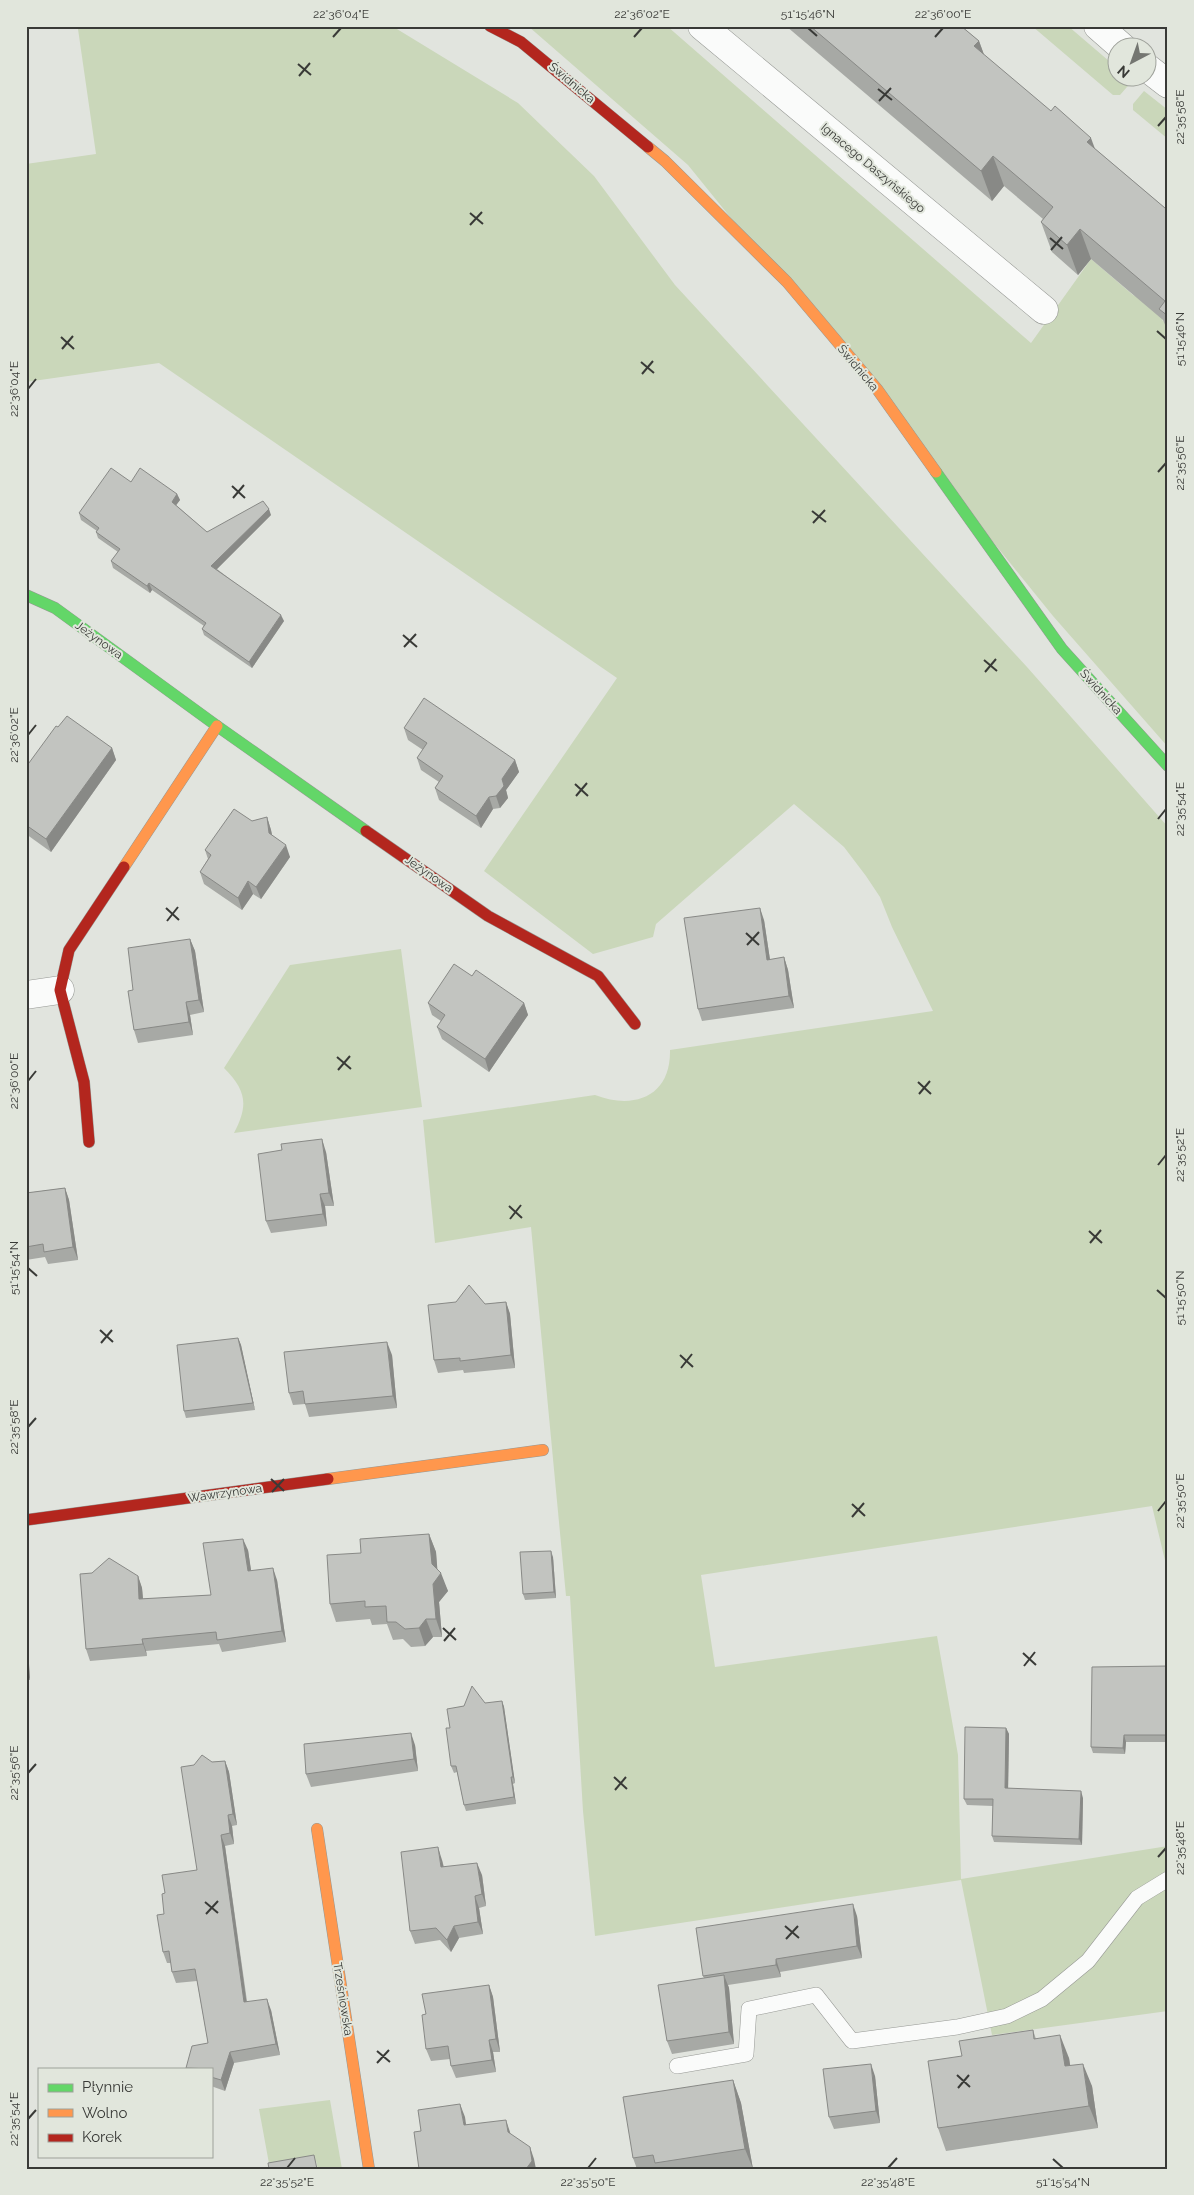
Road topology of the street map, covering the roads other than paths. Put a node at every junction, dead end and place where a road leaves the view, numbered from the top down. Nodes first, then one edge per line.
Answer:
1 (490, 26) edge
2 (702, 26) edge
3 (1098, 26) edge
4 (1112, 38) edge
5 (1156, 75) edge
6 (1168, 84) edge
7 (1044, 310) dead end
8 (26, 595) edge
9 (217, 726) junction
10 (1168, 766) edge
11 (60, 990) junction
12 (26, 996) edge
13 (635, 1024) dead end
14 (89, 1142) dead end
15 (543, 1450) dead end
16 (26, 1520) edge
17 (317, 1829) dead end
18 (1168, 1879) edge
19 (677, 2066) dead end
20 (370, 2169) edge

1 - 10 street, Świdnicka
2 - 7 street, Ignacego Daszyńskiego
3 - 4 street
5 - 6 street
8 - 9 street, Jeżynowa
9 - 11 street
9 - 13 street, Jeżynowa
11 - 12 street
11 - 14 street
15 - 16 street, Wawrzynowa
17 - 20 street, Trześniowska
18 - 19 lane

